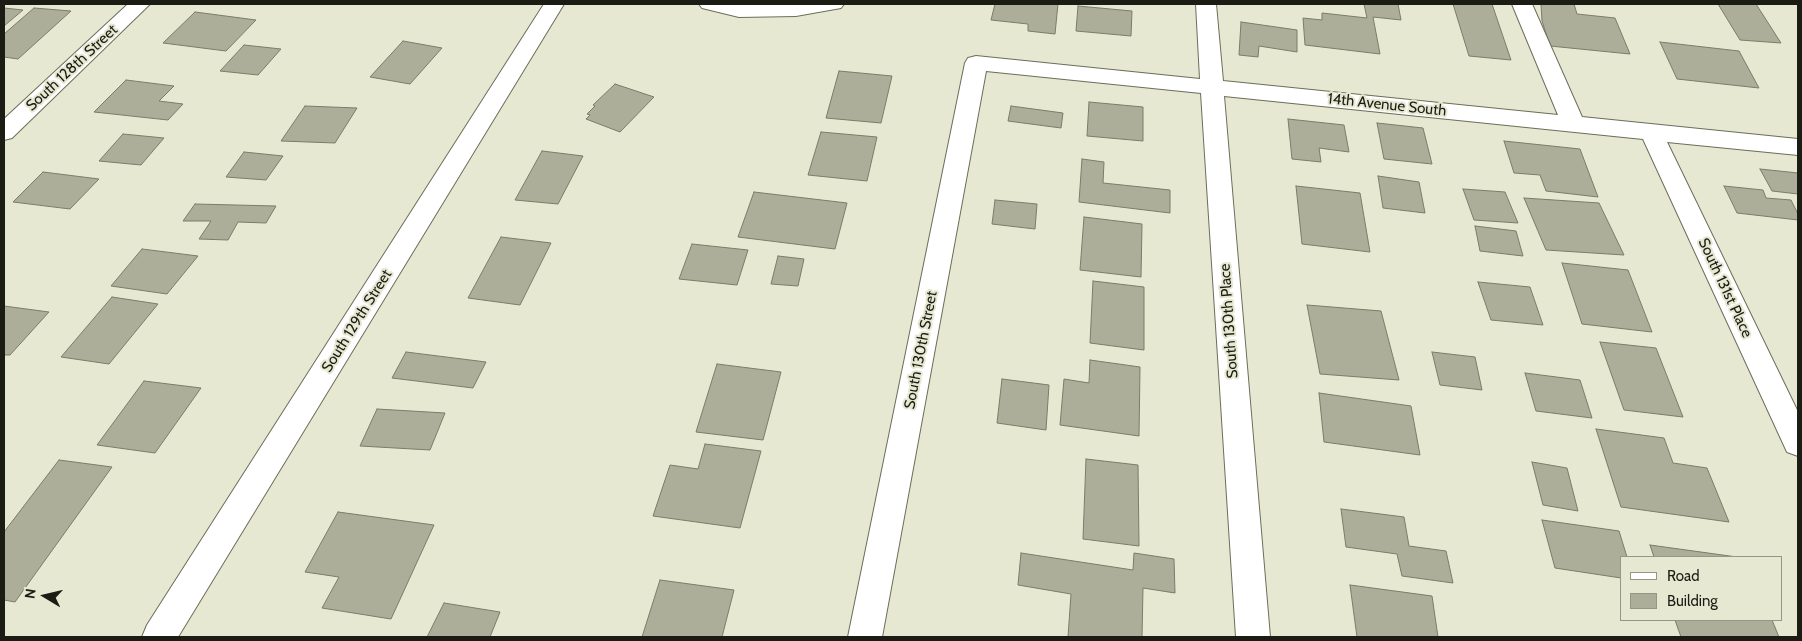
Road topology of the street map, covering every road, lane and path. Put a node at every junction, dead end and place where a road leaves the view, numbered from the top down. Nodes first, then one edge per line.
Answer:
1 (140, 4) edge
2 (710, 4) edge
3 (834, 4) edge
4 (1206, 4) edge
5 (1522, 4) edge
6 (545, 5) edge
7 (976, 63) joint
8 (1210, 87) junction
9 (1574, 124) junction
10 (4, 132) edge
11 (1652, 132) junction
12 (1798, 147) edge
13 (1798, 443) edge
14 (159, 637) edge
15 (865, 637) edge
16 (1253, 637) edge

1 - 10 street, South 128th Street
2 - 3 street
4 - 8 street, South 130th Place
5 - 9 street
6 - 14 street, South 129th Street
7 - 8 street, 14th Avenue South
7 - 15 street, South 130th Street
8 - 9 street, 14th Avenue South
8 - 16 street, South 130th Place
9 - 11 street, 14th Avenue South
11 - 12 street, 14th Avenue South
11 - 13 street, South 131st Place

